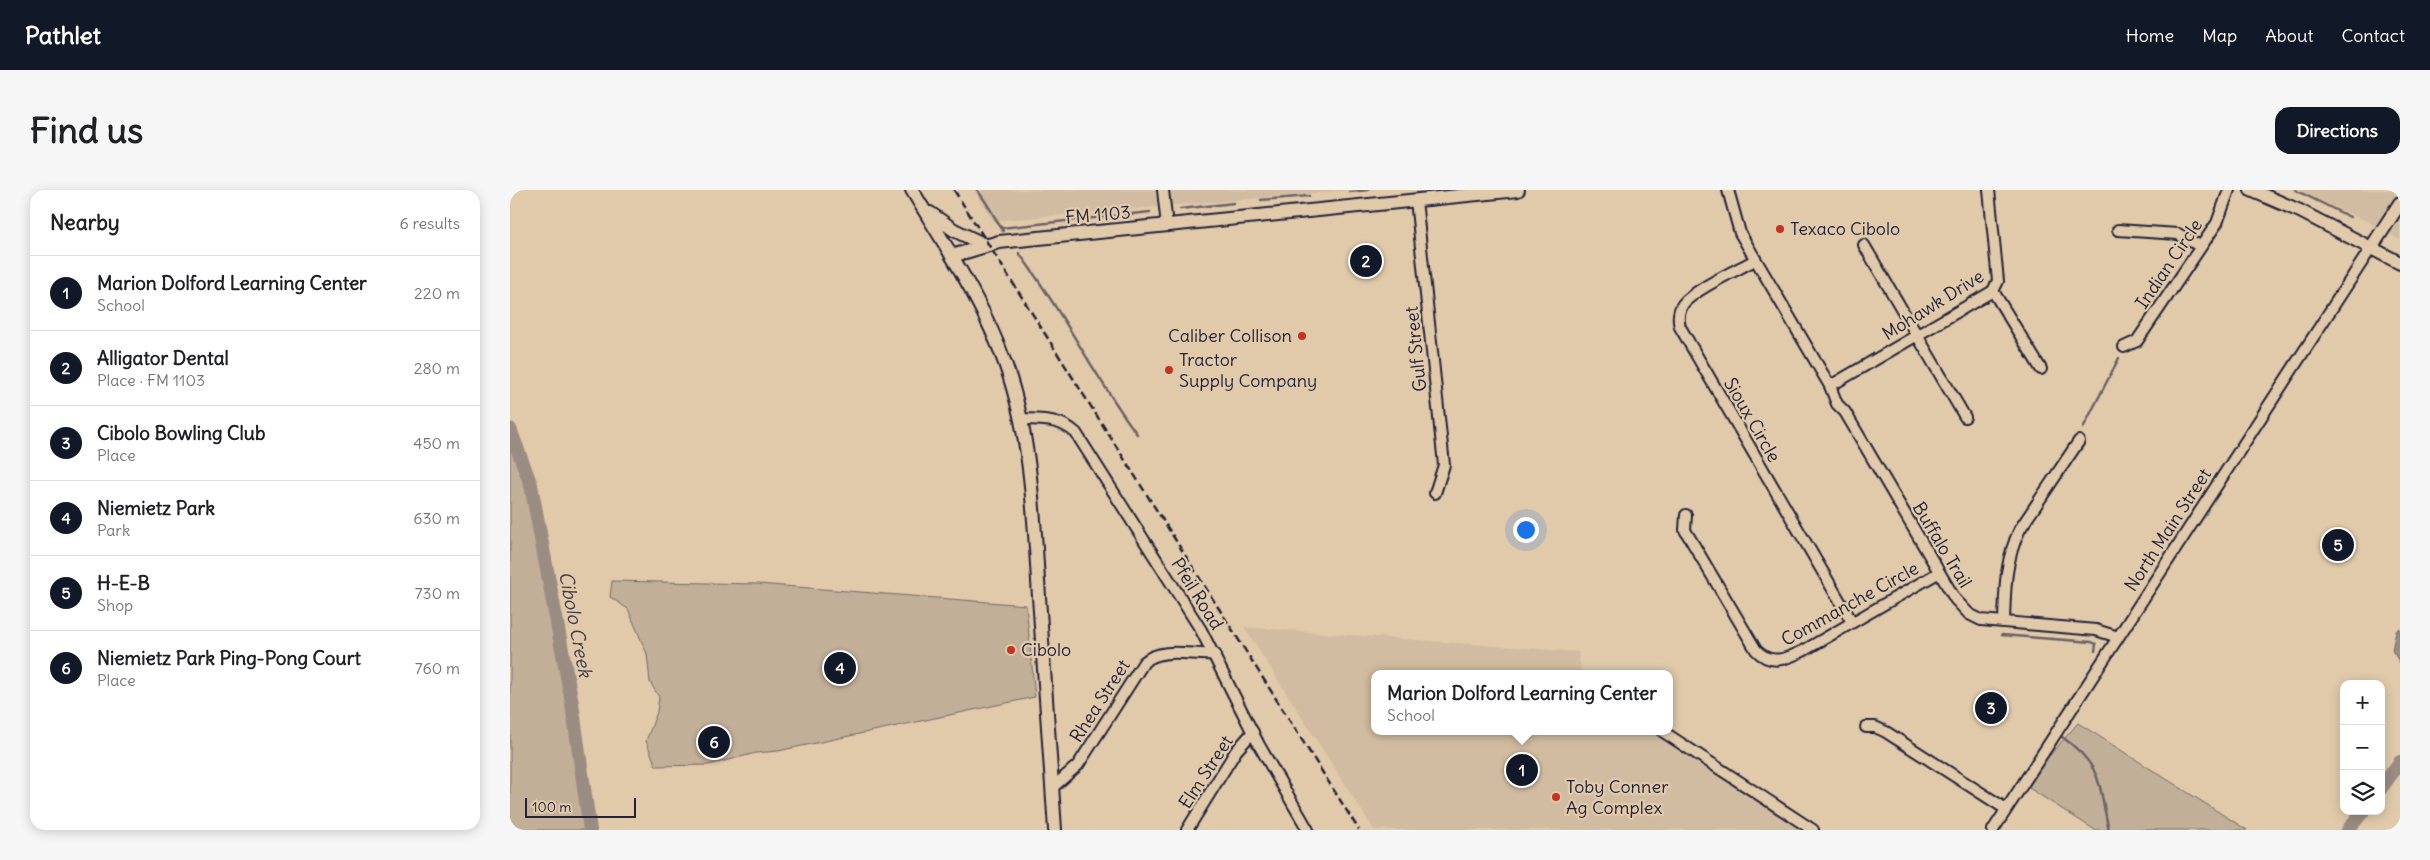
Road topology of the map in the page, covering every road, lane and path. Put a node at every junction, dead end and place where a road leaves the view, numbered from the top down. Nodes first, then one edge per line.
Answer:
1 (912, 190) edge
2 (1164, 190) edge
3 (1518, 190) edge
4 (1728, 190) edge
5 (1989, 190) edge
6 (2229, 190) edge
7 (2251, 190) edge
8 (1416, 200) junction
9 (2400, 203) edge
10 (920, 204) junction
11 (1167, 226) junction
12 (2118, 230) dead end
13 (985, 245) junction
14 (1864, 245) dead end
15 (2200, 246) junction
16 (2371, 248) junction
17 (952, 256) junction
18 (1755, 260) junction
19 (2400, 263) edge
20 (1992, 291) junction
21 (1916, 336) junction
22 (2124, 347) dead end
23 (2041, 369) dead end
24 (1830, 386) junction
25 (1965, 417) dead end
26 (1021, 419) junction
27 (2079, 441) dead end
28 (1436, 493) dead end
29 (1686, 515) dead end
30 (1938, 573) junction
31 (1852, 622) junction
32 (2004, 622) junction
33 (2118, 637) junction
34 (1215, 654) junction
35 (1866, 727) dead end
36 (1253, 732) junction
37 (1668, 735) edge
38 (1052, 788) junction
39 (2006, 809) junction
40 (1055, 830) edge
41 (1187, 830) edge
42 (1308, 830) edge
43 (1813, 830) edge
44 (1993, 830) edge

1 - 10 main road
2 - 11 street
3 - 8 main road, FM 1103 / FM 1103
4 - 18 street, Buffalo Trail
5 - 20 street, Mohawk Drive
6 - 15 street, Indian Circle
7 - 16 main road
8 - 11 main road, FM 1103 / FM 1103
8 - 28 street, Gulf Street
9 - 16 main road
10 - 13 main road
10 - 17 main road
11 - 13 main road, FM 1103 / FM 1103
12 - 15 street
13 - 17 main road, FM 1103 / FM 1103
14 - 21 street
15 - 22 street, Indian Circle
16 - 19 main road
16 - 33 street, North Main Street
17 - 26 main road
18 - 24 street, Buffalo Trail
18 - 31 street, Sioux Circle
20 - 21 street, Mohawk Drive
20 - 23 street
21 - 24 street, Mohawk Drive
21 - 25 street
24 - 30 street, Buffalo Trail
26 - 34 street, Pfeil Road
26 - 38 main road
27 - 32 street
29 - 31 street, Commanche Circle
30 - 31 street, Commanche Circle
30 - 32 street, Buffalo Trail
32 - 33 street, Buffalo Trail
33 - 39 street, North Main Street
34 - 36 street, Pfeil Road
34 - 38 street, Rhea Street
35 - 39 street
36 - 41 street, Elm Street
36 - 42 street, Pfeil Road
37 - 43 street
38 - 40 main road
39 - 44 street, North Main Street

